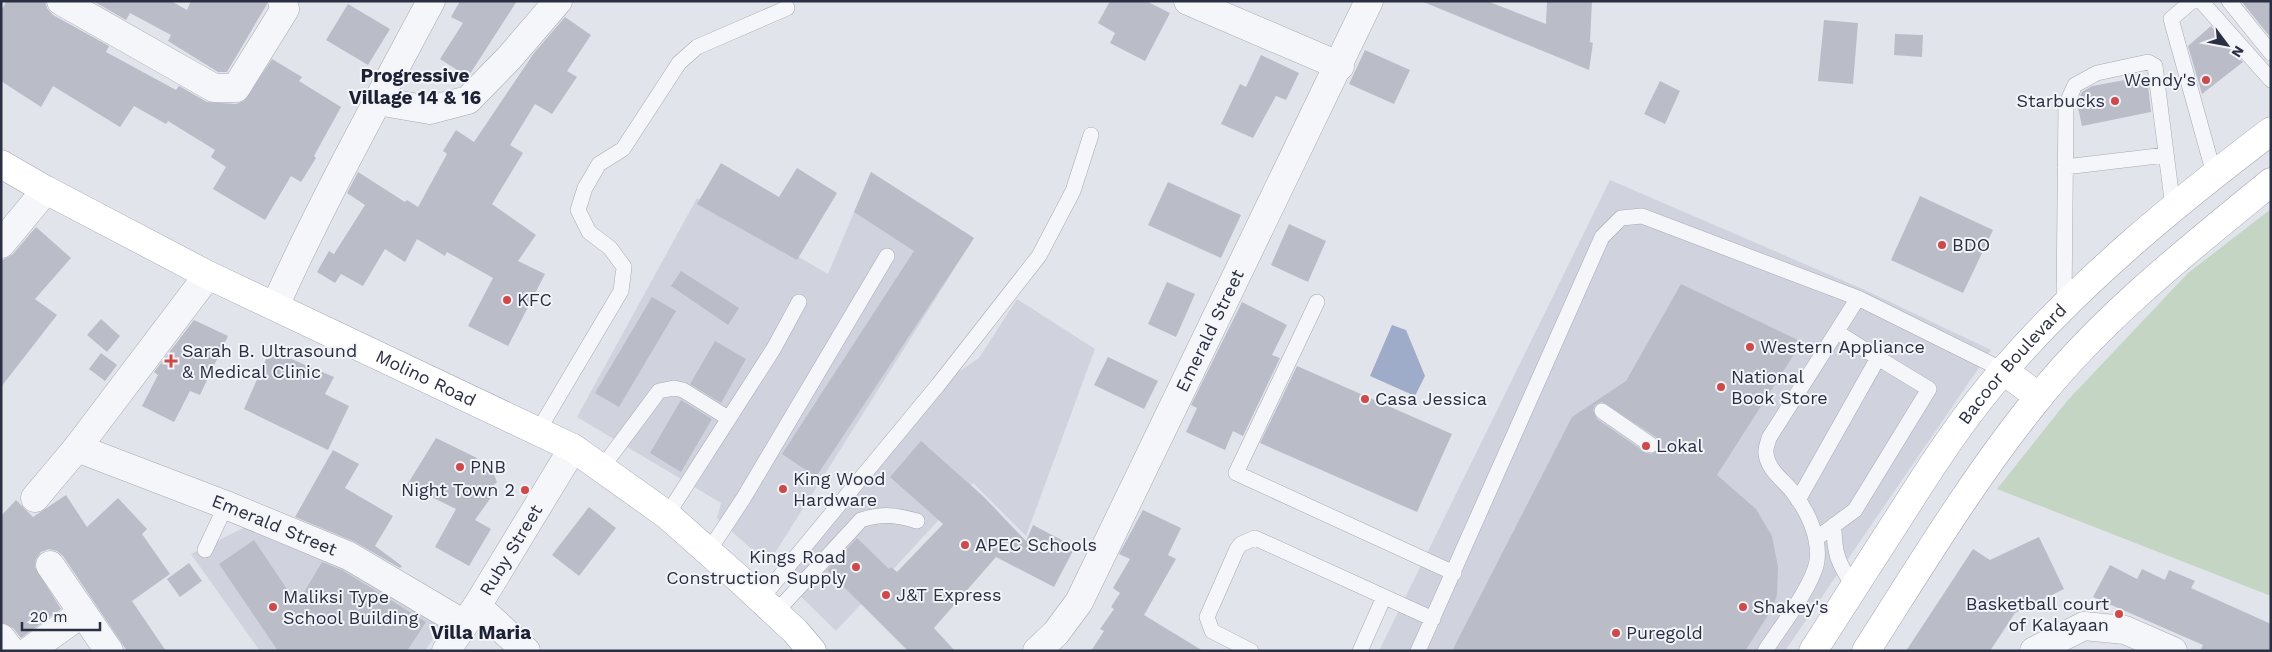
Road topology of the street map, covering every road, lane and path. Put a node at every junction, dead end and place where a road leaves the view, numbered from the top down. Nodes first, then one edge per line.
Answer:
1 (61, 1) edge
2 (282, 1) edge
3 (431, 1) edge
4 (558, 1) edge
5 (1188, 1) edge
6 (1369, 1) edge
7 (2192, 1) edge
8 (2201, 1) edge
9 (2229, 1) edge
10 (787, 8) dead end
11 (2271, 53) edge
12 (1340, 66) junction
13 (2271, 80) edge
14 (377, 101) junction
15 (2271, 131) edge
16 (1091, 135) dead end
17 (2166, 155) junction
18 (1, 164) edge
19 (2065, 167) junction
20 (2214, 174) junction
21 (2271, 182) edge
22 (46, 190) junction
23 (2173, 208) junction
24 (1, 244) edge
25 (887, 256) dead end
26 (208, 275) junction
27 (1858, 298) junction
28 (799, 302) dead end
29 (1317, 302) dead end
30 (2064, 304) junction
31 (275, 306) junction
32 (1837, 332) junction
33 (1878, 358) junction
34 (2003, 370) junction
35 (2039, 397) junction
36 (1602, 411) dead end
37 (728, 418) junction
38 (538, 431) junction
39 (1652, 445) dead end
40 (77, 448) junction
41 (573, 448) junction
42 (601, 468) junction
43 (35, 498) dead end
44 (1798, 500) junction
45 (226, 505) junction
46 (667, 515) junction
47 (917, 521) dead end
48 (1834, 525) junction
49 (1817, 538) junction
50 (204, 550) dead end
51 (708, 552) junction
52 (50, 565) dead end
53 (1454, 573) junction
54 (1854, 587) junction
55 (1384, 597) junction
56 (768, 606) junction
57 (82, 613) junction
58 (471, 615) junction
59 (1433, 620) junction
60 (1, 638) edge
61 (11, 651) edge
62 (29, 651) edge
63 (109, 651) edge
64 (446, 651) edge
65 (526, 651) edge
66 (812, 651) edge
67 (1037, 651) edge
68 (1252, 651) edge
69 (1360, 651) edge
70 (1418, 651) edge
71 (1765, 651) edge
72 (1813, 651) edge
73 (1866, 651) edge
74 (2034, 651) edge
75 (2173, 651) edge

1 - 2 street
3 - 14 street
4 - 14 street
5 - 12 street
6 - 12 street, Emerald Street
7 - 20 lane
8 - 13 lane
9 - 11 lane
10 - 38 lane
12 - 67 street, Emerald Street
14 - 31 street
15 - 20 main road, Bacoor Boulevard
16 - 56 lane
17 - 19 lane
17 - 19 lane
17 - 23 lane
18 - 22 main road, Molino Road
19 - 30 lane
20 - 23 main road, Bacoor Boulevard
21 - 35 main road
22 - 24 street
22 - 26 main road, Molino Road
23 - 30 main road, Bacoor Boulevard
25 - 51 lane
26 - 31 main road, Molino Road
26 - 40 street
27 - 32 lane
27 - 34 lane
27 - 53 lane
28 - 37 lane
29 - 53 lane
30 - 34 main road, Bacoor Boulevard
31 - 38 main road, Molino Road
32 - 33 lane
32 - 44 lane
33 - 44 lane
33 - 48 lane
34 - 35 main road
34 - 54 main road, Bacoor Boulevard
35 - 73 main road
36 - 39 lane
37 - 42 lane
37 - 46 lane
38 - 41 main road, Molino Road
40 - 43 street
40 - 45 street, Emerald Street
41 - 42 main road, Molino Road
41 - 58 street, Ruby Street
42 - 46 main road, Molino Road
44 - 49 lane
45 - 50 lane
45 - 58 street, Emerald Street
46 - 51 main road, Molino Road
47 - 56 lane
48 - 49 lane
48 - 54 lane
49 - 71 lane
51 - 56 main road, Molino Road
52 - 57 street
53 - 59 lane
54 - 72 main road, Bacoor Boulevard
55 - 59 lane
55 - 68 lane
55 - 69 lane
56 - 66 main road, Molino Road
57 - 62 street
57 - 63 street
58 - 64 street, Ruby Street
58 - 65 street, Emerald Street
59 - 70 lane
60 - 61 street
74 - 75 street

